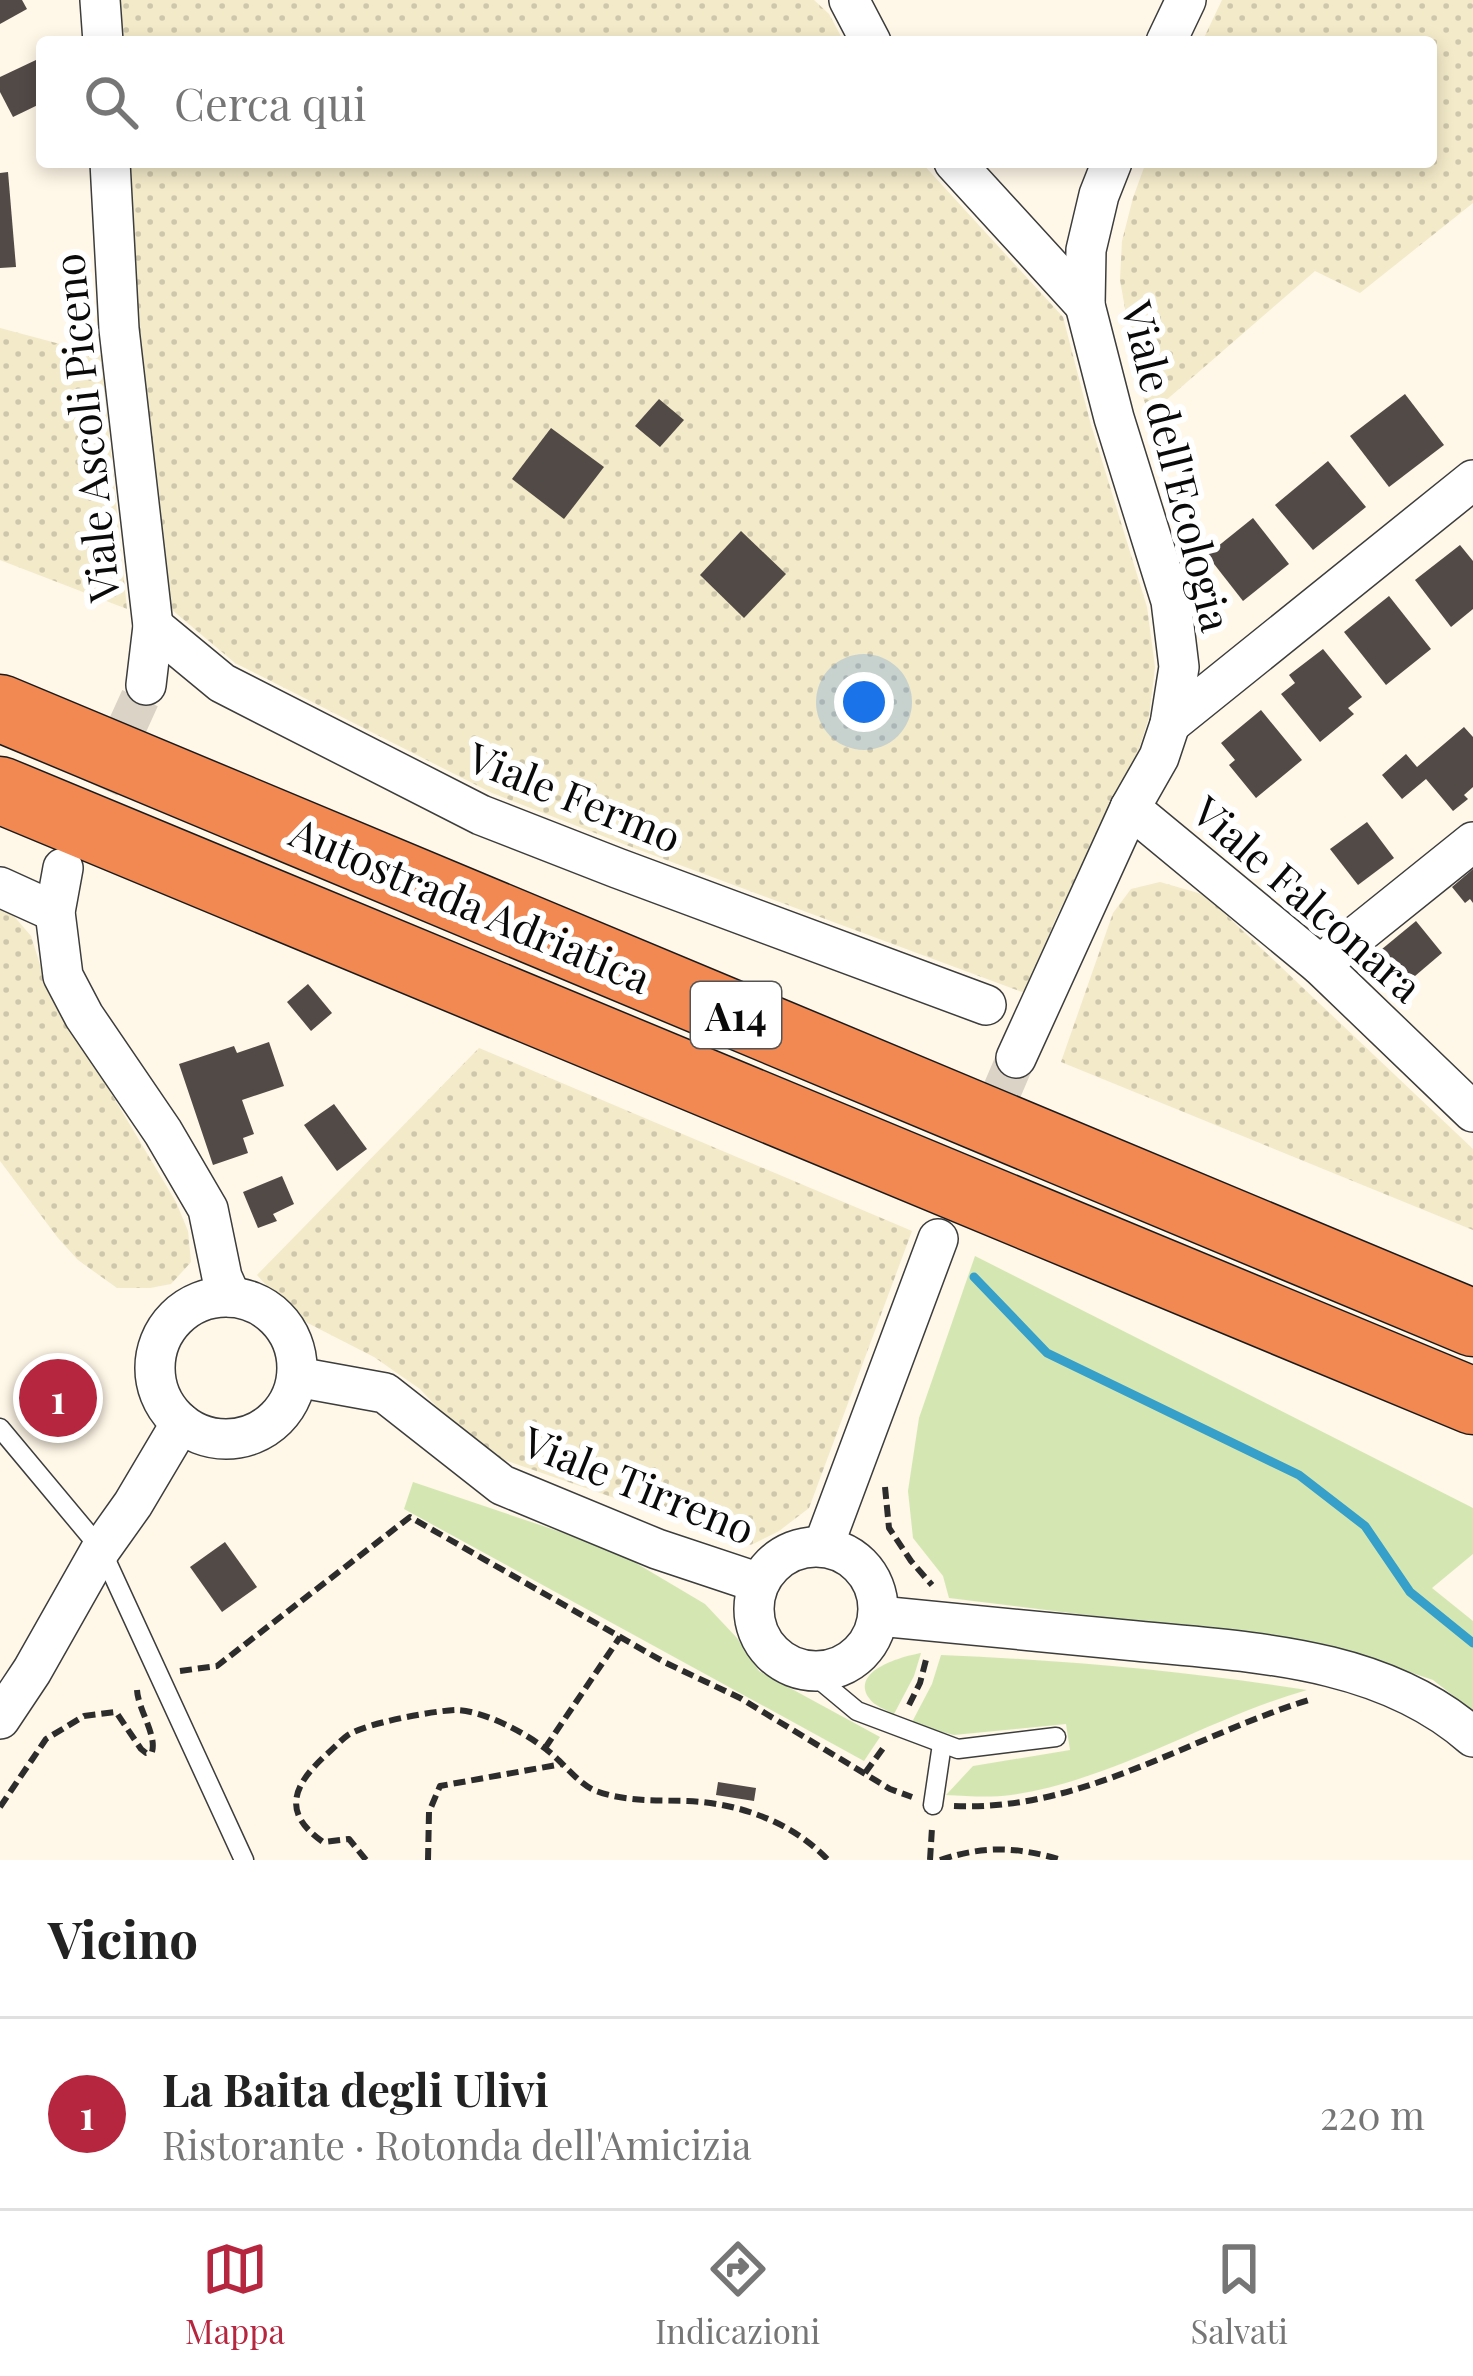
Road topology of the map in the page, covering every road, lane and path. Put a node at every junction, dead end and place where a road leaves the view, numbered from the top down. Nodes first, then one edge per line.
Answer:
1 (100, 0) edge
2 (848, 0) edge
3 (1186, 0) edge
4 (103, 36) edge
5 (868, 36) edge
6 (1169, 36) edge
7 (110, 168) edge
8 (959, 168) edge
9 (1110, 168) edge
10 (1084, 305) junction
11 (1473, 480) edge
12 (153, 626) junction
13 (146, 685) tunnel mouth
14 (0, 708) edge
15 (1170, 724) junction
16 (0, 790) edge
17 (1130, 808) junction
18 (1473, 842) edge
19 (63, 868) tunnel mouth
20 (0, 887) edge
21 (55, 912) junction
22 (1320, 965) junction
23 (986, 1005) dead end
24 (1016, 1058) tunnel mouth
25 (1473, 1112) edge
26 (938, 1239) tunnel mouth
27 (231, 1297) junction
28 (1473, 1323) edge
29 (297, 1377) junction
30 (1473, 1401) edge
31 (182, 1423) junction
32 (0, 1428) edge
33 (885, 1487) dead end
34 (823, 1547) junction
35 (100, 1549) junction
36 (759, 1583) junction
37 (879, 1616) junction
38 (935, 1621) junction
39 (620, 1637) junction
40 (809, 1671) junction
41 (158, 1674) junction
42 (1316, 1697) dead end
43 (0, 1719) edge
44 (898, 1728) junction
45 (1056, 1737) dead end
46 (1473, 1737) edge
47 (942, 1744) junction
48 (545, 1748) junction
49 (562, 1764) junction
50 (865, 1773) junction
51 (933, 1805) junction
52 (0, 1808) edge
53 (244, 1860) edge
54 (366, 1860) edge
55 (428, 1860) edge
56 (828, 1860) edge
57 (940, 1860) edge
58 (1062, 1860) edge

1 - 4 street
2 - 5 street
3 - 6 street
7 - 12 street, Viale Ascoli Piceno
8 - 10 street
9 - 10 street, Viale dell'Ecologia
10 - 15 street, Viale dell'Ecologia
11 - 15 street
12 - 13 street, Viale Ascoli Piceno
12 - 23 street, Viale Fermo
14 - 28 highway, Autostrada Adriatica / A14
15 - 17 street
16 - 30 highway, Autostrada Adriatica / A14
17 - 22 street, Viale Falconara
17 - 24 street
18 - 22 street
19 - 21 street
20 - 21 street
21 - 27 street
22 - 25 street, Viale Falconara
26 - 34 street
27 - 29 street
27 - 31 street
29 - 31 street
29 - 36 street, Viale Tirreno
31 - 35 street
32 - 35 lane
33 - 38 path
34 - 36 street
34 - 37 street
35 - 41 lane
35 - 43 street
36 - 40 street
37 - 38 street
37 - 40 street
38 - 44 path
38 - 46 street
39 - 41 path
39 - 48 path
39 - 50 path
40 - 44 lane
41 - 52 path
41 - 53 lane
42 - 51 path
44 - 47 lane
44 - 50 path
45 - 47 lane
47 - 51 lane
48 - 49 path
48 - 54 path
49 - 55 path
49 - 56 path
50 - 51 path
57 - 58 path

